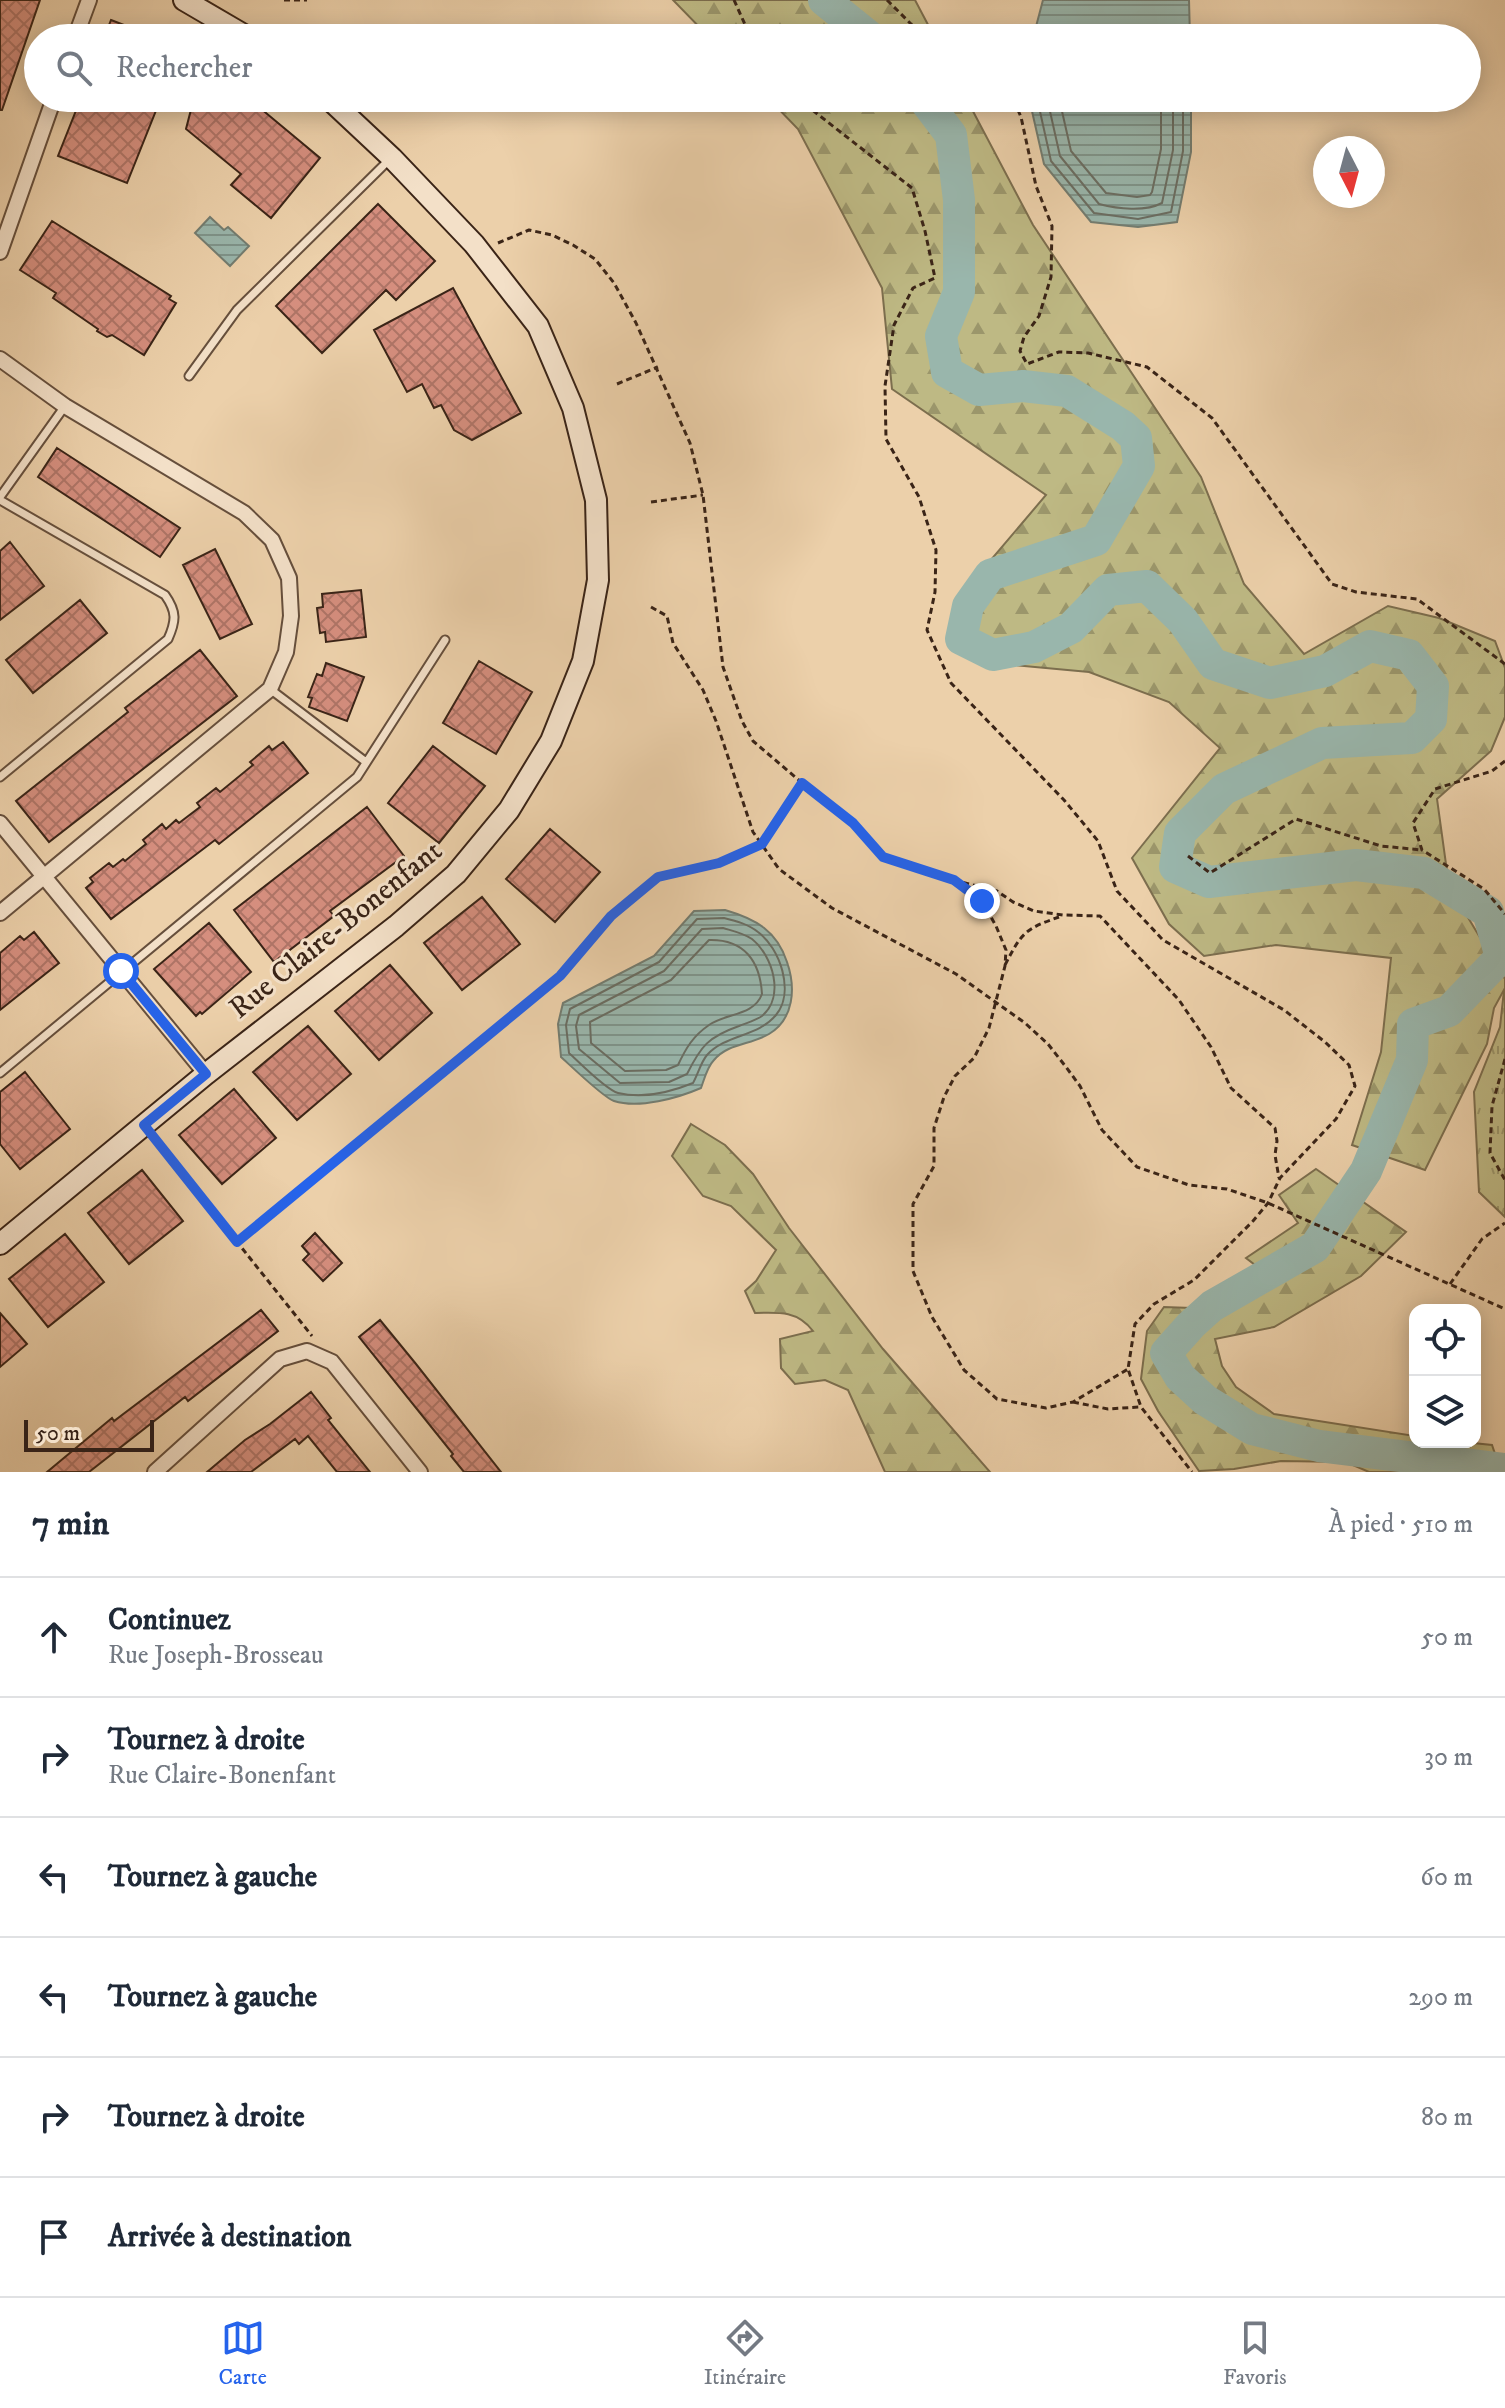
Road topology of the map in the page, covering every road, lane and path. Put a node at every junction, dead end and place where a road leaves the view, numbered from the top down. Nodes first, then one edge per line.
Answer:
1 (89, 0) edge
2 (184, 0) edge
3 (284, 0) edge
4 (307, 0) edge
5 (734, 0) edge
6 (887, 0) edge
7 (80, 24) edge
8 (225, 24) edge
9 (745, 24) edge
10 (911, 24) edge
11 (49, 112) edge
12 (343, 112) edge
13 (815, 112) edge
14 (1019, 112) edge
15 (392, 158) junction
16 (480, 251) junction
17 (0, 252) edge
18 (0, 359) edge
19 (658, 367) junction
20 (189, 376) dead end
21 (617, 384) dead end
22 (65, 406) junction
23 (703, 495) junction
24 (0, 498) edge
25 (651, 502) dead end
26 (651, 607) dead end
27 (445, 640) dead end
28 (1505, 664) edge
29 (270, 689) junction
30 (1505, 761) edge
31 (366, 762) junction
32 (0, 777) edge
33 (802, 783) junction
34 (0, 823) edge
35 (762, 844) junction
36 (1422, 850) junction
37 (1188, 856) dead end
38 (44, 878) junction
39 (954, 880) junction
40 (0, 913) edge
41 (1505, 914) edge
42 (1063, 915) junction
43 (1005, 966) junction
44 (121, 971) junction
45 (996, 1003) junction
46 (1505, 1059) edge
47 (0, 1073) edge
48 (206, 1074) junction
49 (144, 1125) junction
50 (1280, 1178) junction
51 (1505, 1180) edge
52 (1268, 1203) junction
53 (1505, 1223) edge
54 (237, 1242) junction
55 (0, 1244) edge
56 (1450, 1284) junction
57 (1505, 1309) edge
58 (327, 1360) junction
59 (1128, 1369) junction
60 (1073, 1402) junction
61 (1141, 1407) junction
62 (158, 1471) edge
63 (419, 1472) edge
64 (1192, 1472) edge

1 - 7 street
2 - 8 street
3 - 4 path
5 - 9 path
6 - 10 path
11 - 17 street
12 - 15 street, Rue Claire-Bonenfant
13 - 50 path
14 - 28 path
15 - 16 street, Rue Claire-Bonenfant
15 - 20 lane
16 - 19 path
16 - 48 street, Rue Claire-Bonenfant
18 - 22 street
19 - 21 path
19 - 23 path
22 - 24 lane
22 - 29 street
23 - 25 path
23 - 33 path
24 - 32 lane
26 - 35 path
27 - 31 lane
29 - 31 lane
29 - 38 street
30 - 36 path
31 - 44 lane
33 - 35 path
33 - 39 path
34 - 38 street
35 - 45 path
35 - 54 path
36 - 37 path
36 - 41 path
38 - 40 street
38 - 44 street
39 - 42 path
39 - 43 path
42 - 43 path
42 - 50 path
43 - 45 path
44 - 47 lane
44 - 48 street
45 - 52 path
45 - 60 path
46 - 51 path
48 - 49 street, Rue Claire-Bonenfant
49 - 54 path
49 - 55 street, Rue Claire-Bonenfant
50 - 52 path
52 - 56 path
52 - 59 path
53 - 56 path
54 - 58 path
56 - 57 path
58 - 62 street
58 - 63 street
59 - 60 path
59 - 61 path
60 - 61 path
61 - 64 path

